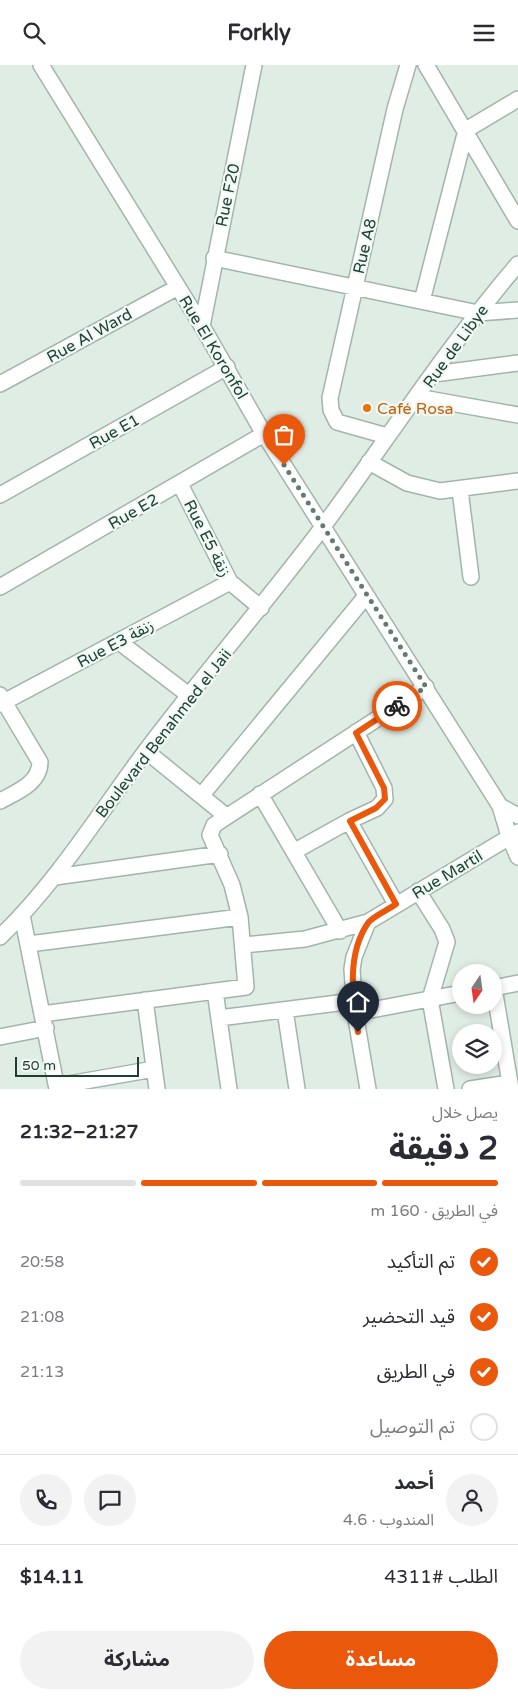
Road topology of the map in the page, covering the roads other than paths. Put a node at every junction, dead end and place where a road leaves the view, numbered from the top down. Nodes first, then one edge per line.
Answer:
1 (41, 65) edge
2 (254, 65) edge
3 (408, 65) edge
4 (426, 65) edge
5 (518, 99) edge
6 (466, 130) junction
7 (518, 221) edge
8 (214, 258) junction
9 (518, 264) edge
10 (178, 287) junction
11 (355, 287) junction
12 (422, 301) junction
13 (518, 310) edge
14 (478, 313) junction
15 (202, 326) junction
16 (518, 363) edge
17 (227, 367) junction
18 (434, 374) junction
19 (0, 384) edge
20 (417, 397) junction
21 (518, 415) edge
22 (264, 434) junction
23 (387, 435) junction
24 (369, 462) junction
25 (518, 481) edge
26 (180, 484) junction
27 (460, 490) junction
28 (0, 495) edge
29 (323, 526) junction
30 (471, 577) dead end
31 (230, 582) junction
32 (0, 587) edge
33 (366, 596) junction
34 (261, 608) junction
35 (118, 641) junction
36 (426, 687) junction
37 (190, 696) junction
38 (2, 700) edge
39 (356, 733) junction
40 (146, 751) junction
41 (260, 794) junction
42 (201, 796) junction
43 (0, 801) edge
44 (500, 806) junction
45 (226, 816) junction
46 (518, 816) edge
47 (350, 821) junction
48 (513, 834) edge
49 (295, 851) junction
50 (220, 854) junction
51 (518, 857) edge
52 (55, 877) junction
53 (418, 891) junction
54 (396, 904) junction
55 (22, 915) junction
56 (240, 917) junction
57 (368, 922) junction
58 (340, 931) junction
59 (0, 937) edge
60 (29, 944) junction
61 (244, 945) junction
62 (518, 983) edge
63 (502, 986) edge
64 (215, 991) junction
65 (452, 995) edge
66 (430, 999) junction
67 (145, 1000) junction
68 (355, 1007) junction
69 (286, 1010) junction
70 (499, 1014) edge
71 (219, 1018) junction
72 (44, 1021) junction
73 (0, 1037) edge
74 (154, 1069) junction
75 (57, 1087) edge
76 (514, 1088) edge
77 (157, 1089) edge
78 (230, 1089) edge
79 (297, 1089) edge
80 (368, 1089) edge
81 (446, 1089) edge
82 (470, 1089) edge

1 - 10 street, Rue El Koronfol
2 - 8 street, Rue F20
3 - 11 street, Rue A8
4 - 6 street
5 - 6 street
6 - 7 street
6 - 12 street
8 - 11 street
8 - 15 street, Rue F20
9 - 14 street, Rue de Libye
10 - 15 street, Rue El Koronfol
10 - 19 street, Rue Al Ward
11 - 12 street
11 - 23 street, Rue A8
12 - 14 street
13 - 14 street
14 - 18 street, Rue de Libye
15 - 17 street, Rue El Koronfol
16 - 18 street
17 - 22 street, Rue El Koronfol
17 - 28 street, Rue E1
18 - 20 street, Rue de Libye
20 - 21 street
20 - 23 street, Rue de Libye
22 - 26 street, Rue E2
22 - 29 street, Rue El Koronfol
23 - 24 street, Rue de Libye
24 - 27 street
24 - 29 street, Rue de Libye
25 - 27 street
26 - 31 street, Rue E5 زنقة
26 - 32 street, Rue E2
27 - 30 street
29 - 33 street, Rue El Koronfol
29 - 34 street, Boulevard Benahmed el Jaii
31 - 34 street, Rue E5 زنقة
31 - 35 street, Rue E3 زنقة
33 - 36 street, Rue El Koronfol
33 - 42 street
34 - 37 street, Boulevard Benahmed el Jaii
35 - 37 street
35 - 38 street, Rue E3 زنقة
36 - 39 street
36 - 44 street, Rue El Koronfol
37 - 40 street, Boulevard Benahmed el Jaii
38 - 43 street
39 - 41 street
39 - 47 street
40 - 42 street
40 - 52 street, Boulevard Benahmed el Jaii
41 - 45 street
41 - 49 street
42 - 45 street
44 - 46 street, Rue El Koronfol
44 - 48 street, Rue El Koronfol
45 - 50 street
47 - 49 street
47 - 54 street
48 - 51 street, Rue El Koronfol
48 - 53 street, Rue Martil
49 - 58 street
50 - 52 street
50 - 56 street
52 - 55 street, Boulevard Benahmed el Jaii
53 - 54 street, Rue Martil
53 - 66 street
54 - 57 street, Rue Martil
55 - 59 street, Boulevard Benahmed el Jaii
55 - 60 street
56 - 60 street
56 - 61 street
57 - 58 street, Rue Martil
57 - 68 street
58 - 61 street, Rue Martil
60 - 72 street
61 - 64 street
62 - 63 street
64 - 67 street
64 - 71 street
65 - 66 street
66 - 68 street
66 - 81 street
67 - 72 street
67 - 74 street
68 - 69 street
68 - 80 street
69 - 71 street
69 - 79 street
70 - 76 street
71 - 78 street
72 - 73 street
72 - 75 street
74 - 75 street
74 - 77 street
76 - 82 street

